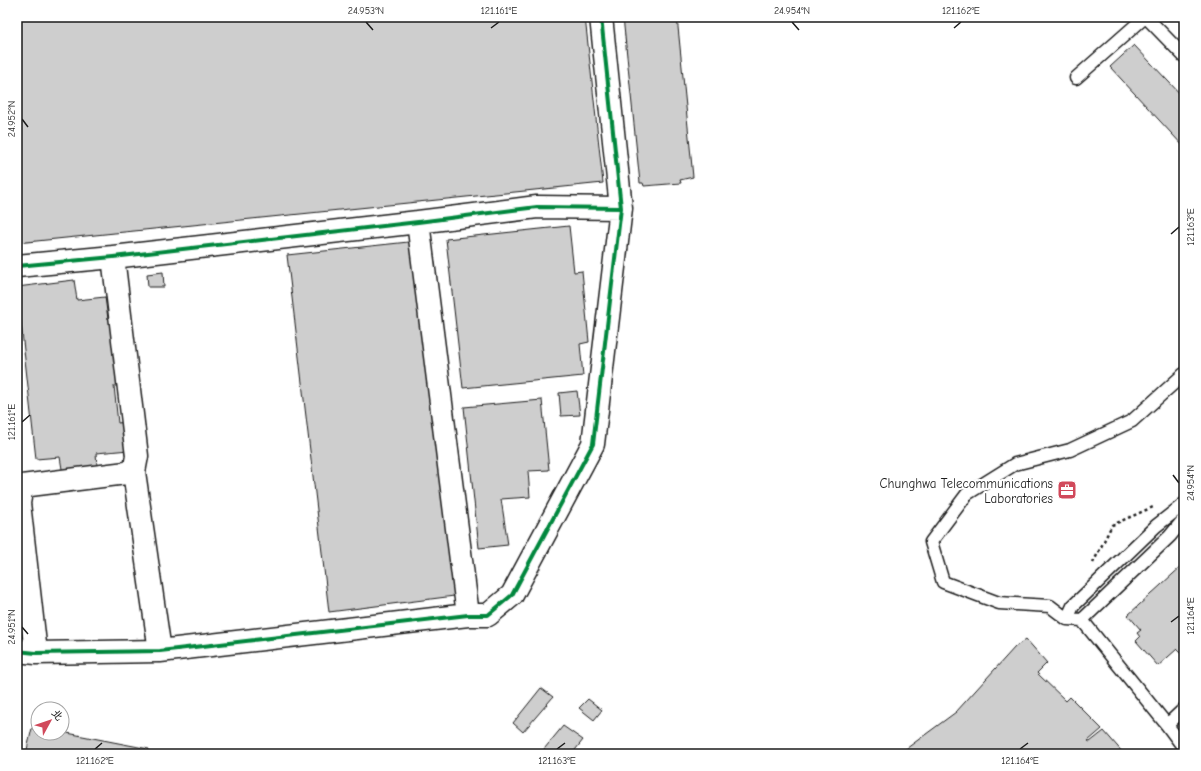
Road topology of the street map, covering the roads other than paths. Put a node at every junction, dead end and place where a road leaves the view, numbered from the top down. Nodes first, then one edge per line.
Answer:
1 (601, 17) edge
2 (1146, 17) edge
3 (1184, 56) edge
4 (1076, 78) dead end
5 (621, 208) junction
6 (418, 222) junction
7 (113, 257) junction
8 (17, 266) edge
9 (1184, 374) edge
10 (134, 472) junction
11 (1184, 504) edge
12 (1184, 520) edge
13 (468, 615) junction
14 (1067, 619) junction
15 (1082, 620) junction
16 (160, 651) junction
17 (26, 652) edge
18 (1184, 709) edge
19 (1167, 725) junction
20 (1184, 748) edge

1 - 5 street
2 - 3 lane
2 - 4 lane
5 - 6 street
5 - 13 street
6 - 7 street
6 - 13 street
7 - 8 street
7 - 10 street
9 - 14 lane
10 - 16 street
10 - 17 street
11 - 14 lane
12 - 15 lane
13 - 16 street
14 - 15 lane
15 - 19 lane
16 - 17 street
18 - 19 lane
19 - 20 lane

